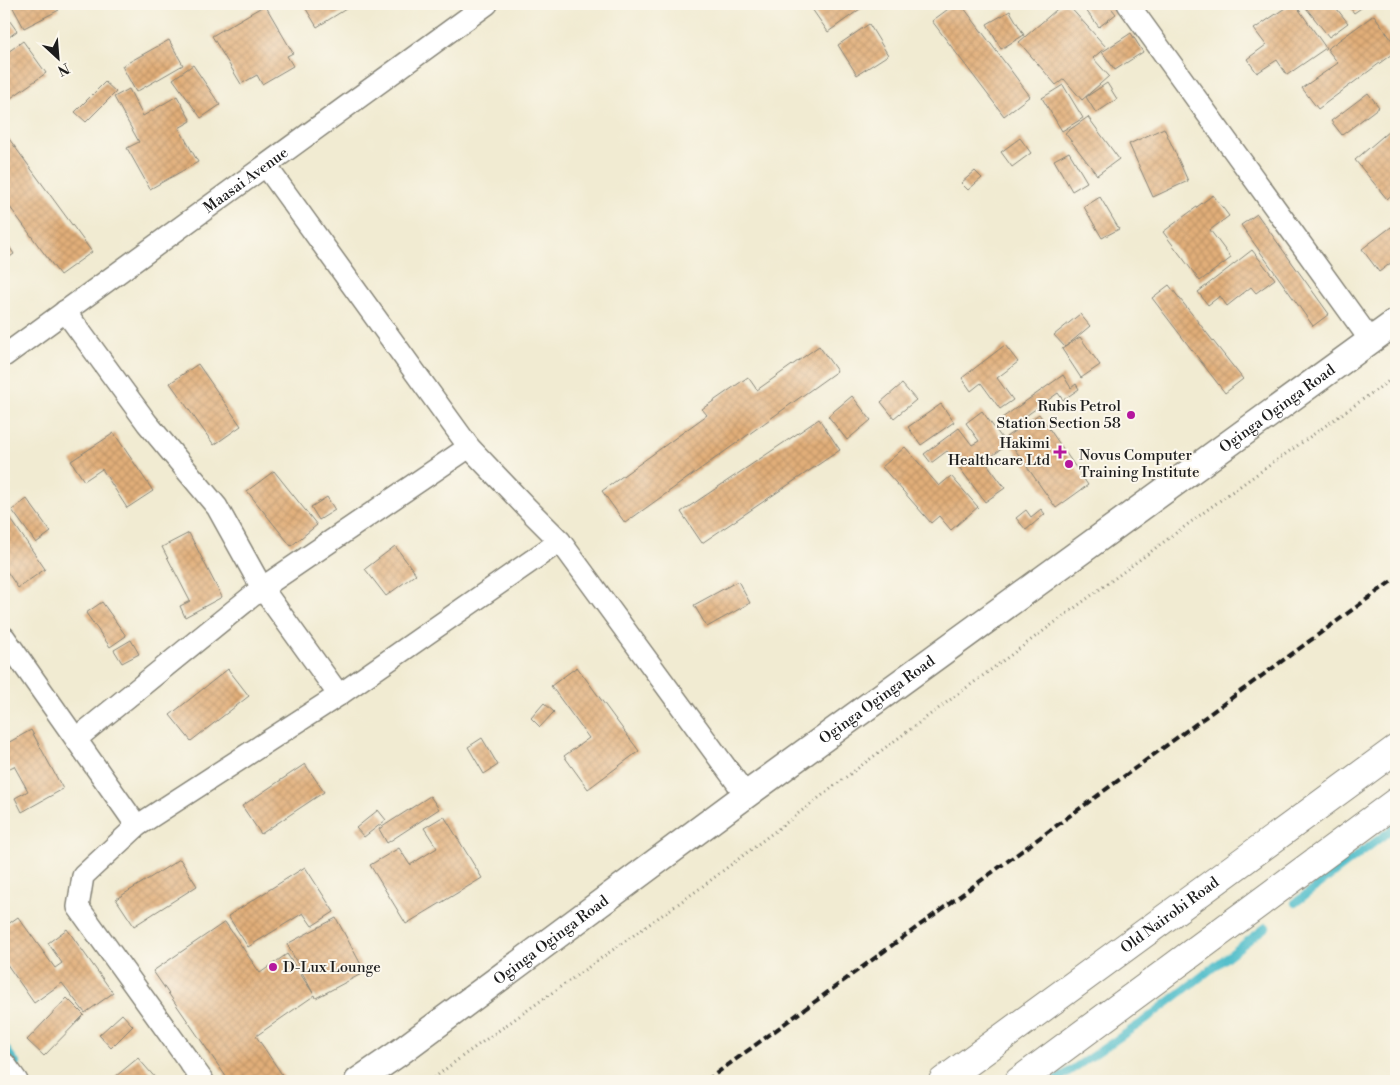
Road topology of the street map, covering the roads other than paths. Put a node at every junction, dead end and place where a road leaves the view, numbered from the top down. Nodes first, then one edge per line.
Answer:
1 (487, 4) edge
2 (1128, 4) edge
3 (266, 166) junction
4 (65, 311) junction
5 (1396, 322) edge
6 (1371, 341) junction
7 (4, 356) edge
8 (469, 447) junction
9 (560, 541) junction
10 (262, 588) junction
11 (4, 637) edge
12 (339, 695) junction
13 (76, 739) junction
14 (1396, 749) edge
15 (746, 795) junction
16 (1396, 802) edge
17 (137, 826) junction
18 (4, 1063) edge
19 (17, 1081) edge
20 (203, 1081) edge
21 (358, 1081) edge
22 (943, 1081) edge
23 (1019, 1081) edge

1 - 3 street, Maasai Avenue
2 - 6 street
3 - 4 street, Maasai Avenue
3 - 8 street
4 - 7 street, Maasai Avenue
4 - 10 street
5 - 6 street, Oginga Oginga Road
6 - 15 street, Oginga Oginga Road
8 - 9 street
8 - 10 street
9 - 12 street
9 - 15 street
10 - 12 street
10 - 13 street
11 - 13 street
12 - 17 street
13 - 17 street
14 - 22 highway, Old Nairobi Road
15 - 21 street, Oginga Oginga Road
16 - 23 highway
17 - 20 street
18 - 19 street

